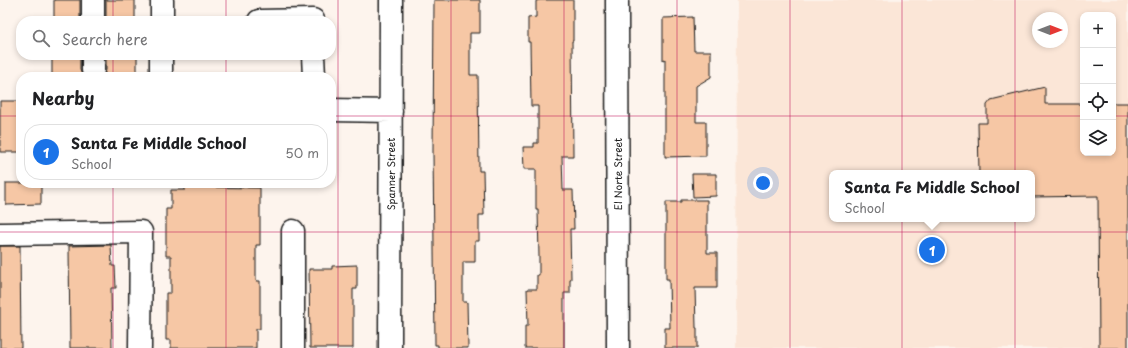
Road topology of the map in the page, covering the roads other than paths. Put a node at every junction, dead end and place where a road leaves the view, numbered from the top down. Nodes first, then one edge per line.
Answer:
1 (93, 0) edge
2 (162, 0) edge
3 (391, 0) edge
4 (617, 0) edge
5 (93, 16) edge
6 (162, 16) edge
7 (162, 60) edge
8 (313, 60) edge
9 (161, 72) edge
10 (314, 72) edge
11 (336, 110) edge
12 (391, 111) junction
13 (293, 231) dead end
14 (0, 234) edge
15 (140, 348) edge
16 (293, 348) edge
17 (390, 348) edge
18 (618, 348) edge

1 - 5 street
2 - 6 street
3 - 12 street, Spanner Street
4 - 18 street, El Norte Street
7 - 9 street
8 - 10 street
11 - 12 street
12 - 17 street, Spanner Street
13 - 16 street
14 - 15 street

